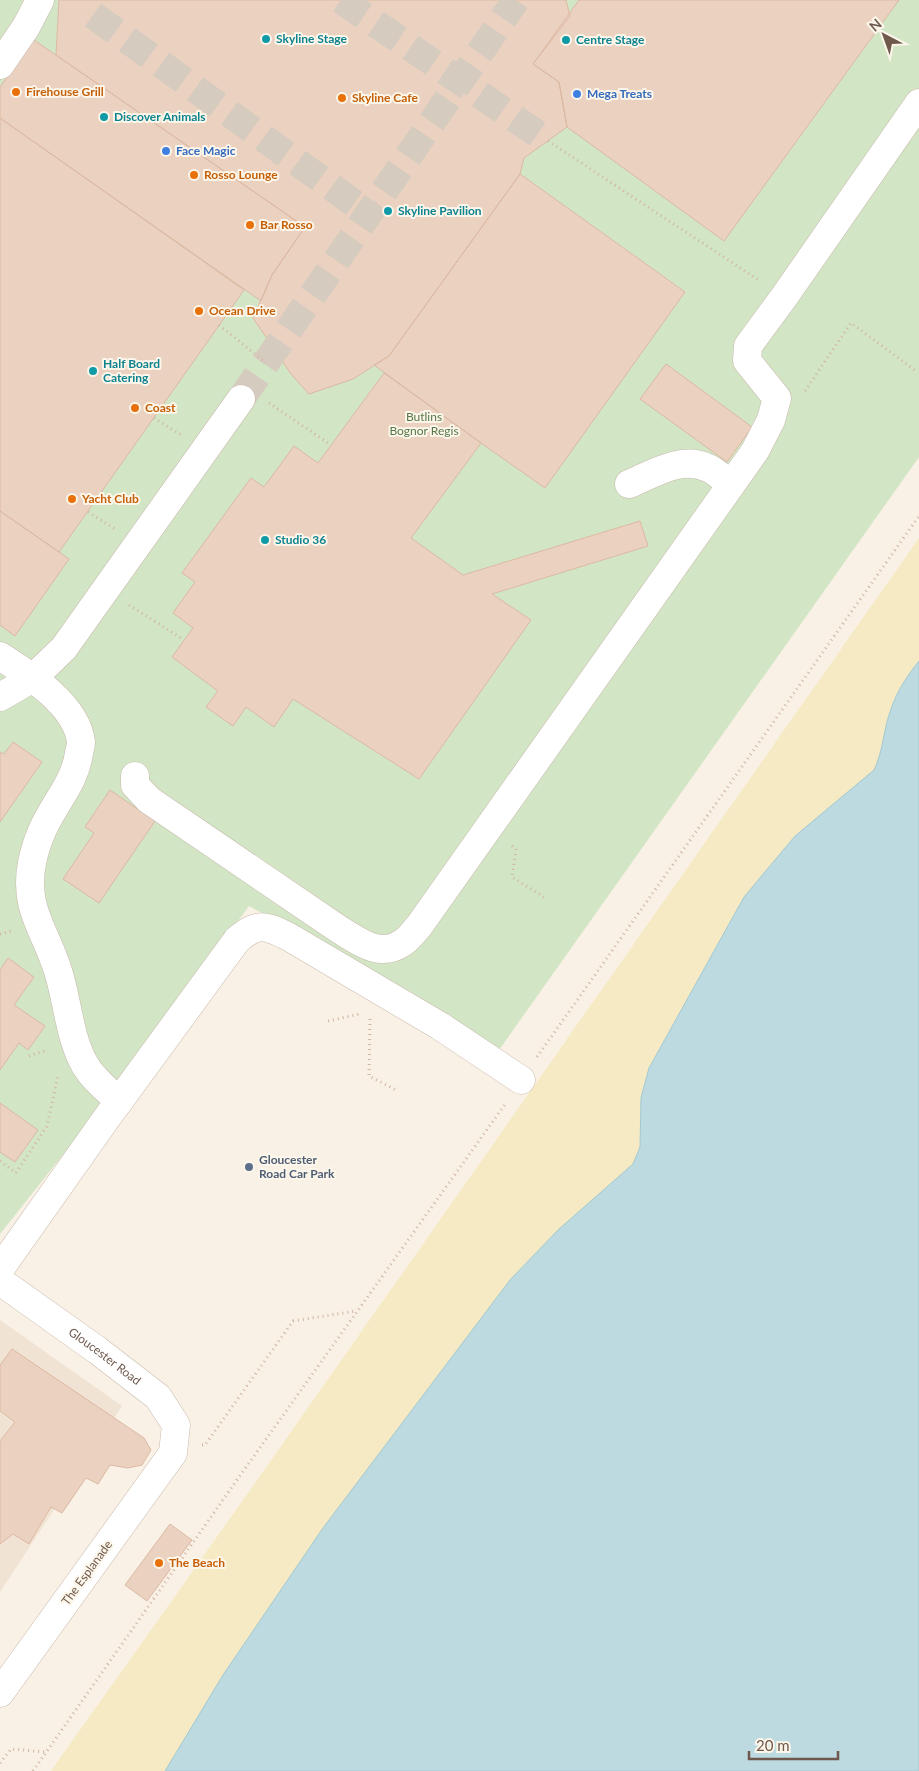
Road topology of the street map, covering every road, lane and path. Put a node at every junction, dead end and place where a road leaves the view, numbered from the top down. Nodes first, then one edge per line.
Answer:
1 (40, 0) edge
2 (0, 65) edge
3 (919, 103) edge
4 (548, 140) tunnel mouth
5 (784, 297) junction
6 (219, 325) dead end
7 (266, 363) dead end
8 (916, 371) dead end
9 (777, 398) junction
10 (252, 399) joint
11 (331, 445) dead end
12 (629, 484) dead end
13 (730, 484) junction
14 (919, 516) edge
15 (106, 590) junction
16 (184, 640) dead end
17 (0, 656) edge
18 (33, 678) junction
19 (0, 697) edge
20 (135, 776) dead end
21 (485, 831) junction
22 (544, 897) dead end
23 (370, 1011) dead end
24 (362, 1013) dead end
25 (328, 1021) dead end
26 (76, 1042) junction
27 (521, 1080) junction
28 (396, 1090) dead end
29 (120, 1100) junction
30 (0, 1161) edge
31 (0, 1269) edge
32 (0, 1280) edge
33 (357, 1311) junction
34 (220, 1424) dead end
35 (174, 1453) joint
36 (0, 1693) edge
37 (46, 1752) junction
38 (0, 1764) edge
39 (33, 1771) edge

1 - 2 street
3 - 5 street
4 - 5 path
5 - 9 street
6 - 7 path
8 - 9 path
9 - 13 street
10 - 11 path
10 - 15 street
12 - 13 street
13 - 21 street
14 - 27 path
15 - 16 path
15 - 18 street
17 - 18 street
18 - 19 street
18 - 26 street
20 - 21 street
21 - 22 path
23 - 28 path
24 - 25 path
26 - 29 street
26 - 30 path
27 - 29 street
27 - 33 path
29 - 31 street
32 - 35 street, Gloucester Road
33 - 34 path
33 - 37 path
35 - 36 street, The Esplanade
37 - 38 path
37 - 39 path

